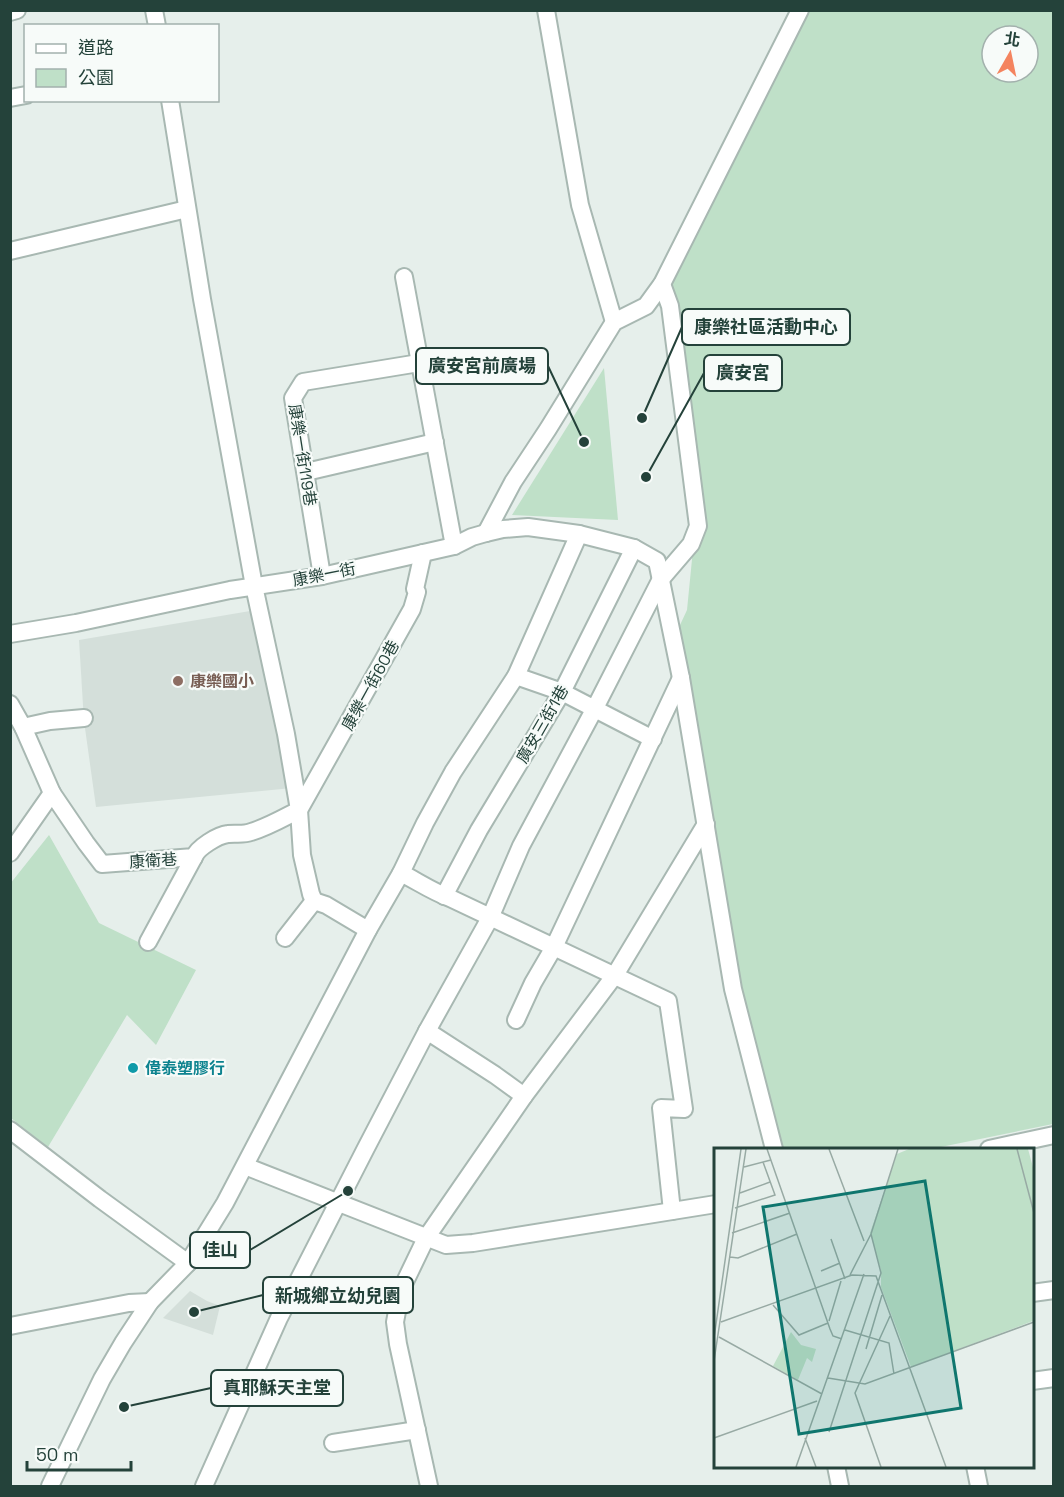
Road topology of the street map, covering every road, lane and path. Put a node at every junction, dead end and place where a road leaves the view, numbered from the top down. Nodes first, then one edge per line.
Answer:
1 (17, 10) edge
2 (546, 10) edge
3 (800, 10) edge
4 (10, 12) edge
5 (170, 102) edge
6 (187, 209) junction
7 (10, 251) edge
8 (404, 277) dead end
9 (662, 284) junction
10 (614, 322) junction
11 (420, 363) junction
12 (435, 442) junction
13 (306, 472) junction
14 (486, 533) junction
15 (579, 534) junction
16 (454, 546) junction
17 (634, 548) junction
18 (423, 554) junction
19 (322, 576) junction
20 (661, 579) junction
21 (254, 586) junction
22 (10, 634) edge
23 (516, 676) junction
24 (681, 678) junction
25 (562, 692) junction
26 (10, 704) edge
27 (595, 708) junction
28 (84, 718) dead end
29 (23, 727) junction
30 (653, 739) junction
31 (52, 793) junction
32 (299, 810) junction
33 (706, 824) junction
34 (10, 853) edge
35 (194, 857) junction
36 (401, 873) junction
37 (444, 896) junction
38 (314, 900) junction
39 (490, 918) junction
40 (368, 930) junction
41 (285, 938) dead end
42 (148, 942) dead end
43 (554, 947) junction
44 (615, 975) junction
45 (516, 1020) dead end
46 (427, 1031) junction
47 (524, 1096) junction
48 (10, 1131) edge
49 (1053, 1135) edge
50 (774, 1148) edge
51 (994, 1148) edge
52 (245, 1166) junction
53 (339, 1203) junction
54 (714, 1204) edge
55 (672, 1211) junction
56 (426, 1238) junction
57 (188, 1263) junction
58 (1053, 1290) edge
59 (1034, 1293) edge
60 (150, 1302) junction
61 (10, 1326) edge
62 (1053, 1378) edge
63 (1034, 1381) edge
64 (417, 1430) junction
65 (333, 1443) dead end
66 (836, 1467) edge
67 (975, 1467) edge
68 (50, 1486) edge
69 (204, 1486) edge
70 (429, 1486) edge
71 (840, 1486) edge
72 (979, 1486) edge

1 - 4 street
2 - 10 street
3 - 9 street
5 - 6 street
6 - 7 street
6 - 21 street
8 - 11 street
9 - 10 street
9 - 20 street
10 - 14 street
11 - 12 street
11 - 13 street, 康樂一街119巷
12 - 13 street
12 - 16 street
13 - 19 street, 康樂一街119巷
14 - 15 street, 康樂一街
14 - 16 street, 康樂一街
15 - 17 street, 康樂一街
15 - 23 street
16 - 18 street, 康樂一街
17 - 20 street
17 - 25 street, 廣安三街1巷
18 - 19 street, 康樂一街
18 - 32 street, 康樂一街60巷
19 - 21 street, 康樂一街
20 - 24 street
20 - 27 street
21 - 22 street, 康樂一街
21 - 32 street
23 - 25 street
23 - 36 street
24 - 30 street
24 - 33 street
25 - 27 street
25 - 37 street, 廣安三街1巷
26 - 29 street
27 - 30 street
27 - 39 street
28 - 29 street
29 - 31 street
30 - 43 street
31 - 34 street
31 - 35 street, 康衛巷
32 - 35 street, 康衛巷
32 - 38 street
33 - 44 street
33 - 50 street
35 - 42 street
36 - 37 street
36 - 40 street
37 - 39 street
38 - 40 street
38 - 41 street
39 - 43 street
39 - 46 street
40 - 52 street
43 - 44 street
43 - 45 street
44 - 47 street
44 - 55 street
46 - 47 street
46 - 53 street
47 - 56 street
48 - 57 street
49 - 51 street
52 - 53 street
52 - 57 street
53 - 56 street
53 - 69 street
54 - 55 street
55 - 56 street
56 - 64 street
57 - 60 street
58 - 59 street
60 - 61 street
60 - 68 street
62 - 63 street
64 - 65 street
64 - 70 street
66 - 71 street
67 - 72 street

